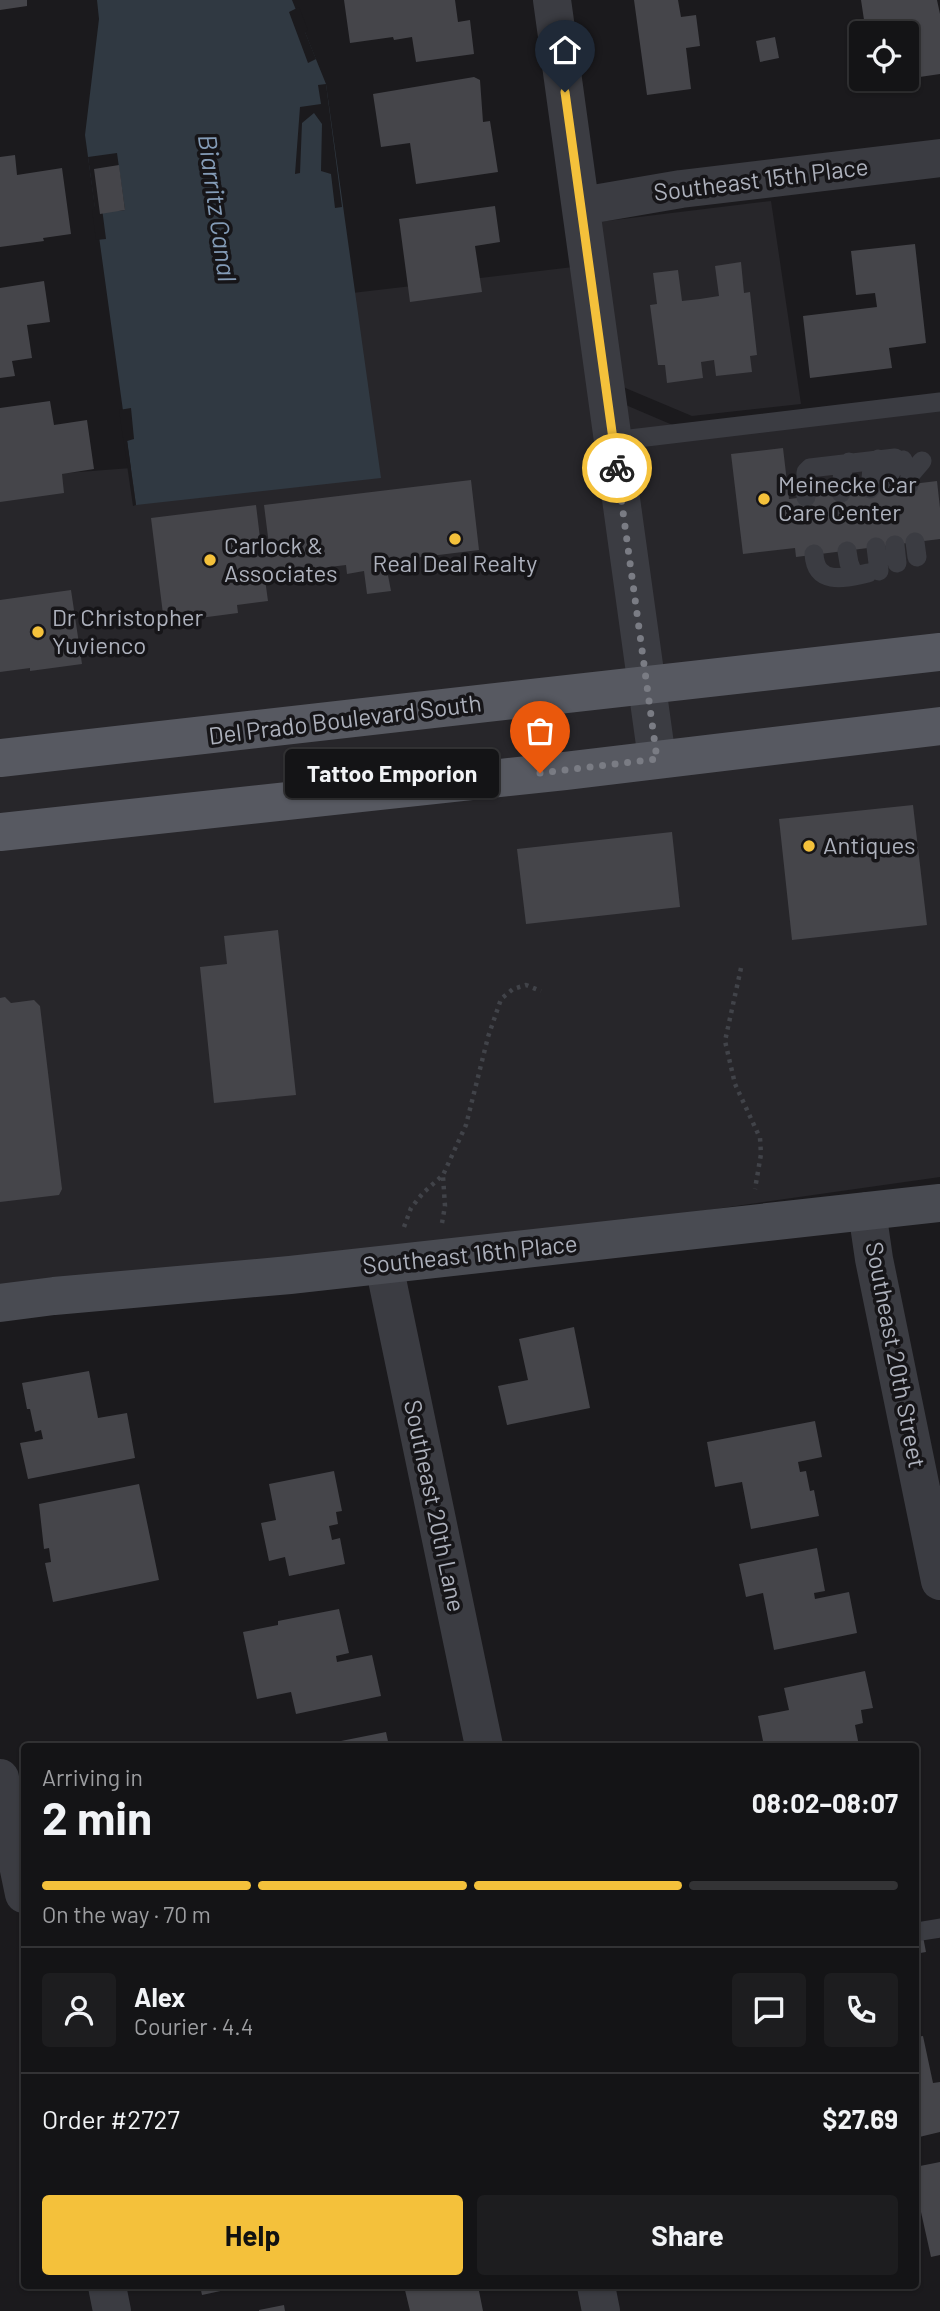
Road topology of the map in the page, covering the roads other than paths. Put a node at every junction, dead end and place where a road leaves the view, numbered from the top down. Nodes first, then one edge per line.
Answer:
1 (552, 0) edge
2 (940, 158) edge
3 (582, 206) junction
4 (940, 402) edge
5 (613, 441) junction
6 (849, 462) junction
7 (890, 487) dead end
8 (841, 493) dead end
9 (806, 497) dead end
10 (847, 551) dead end
11 (889, 552) dead end
12 (814, 554) dead end
13 (867, 574) junction
14 (940, 652) edge
15 (647, 685) junction
16 (940, 726) edge
17 (0, 758) edge
18 (657, 759) junction
19 (0, 832) edge
20 (940, 1203) edge
21 (867, 1211) junction
22 (393, 1264) junction
23 (0, 1303) edge
24 (940, 1581) edge
25 (483, 1743) edge
26 (0, 1777) edge
27 (21, 1879) edge
28 (108, 2289) edge
29 (597, 2289) edge
30 (112, 2311) edge
31 (601, 2311) edge

1 - 3 street
2 - 3 street, Southeast 15th Place
3 - 5 street
4 - 5 lane
5 - 15 street
6 - 7 lane
6 - 8 lane
6 - 9 lane
10 - 13 lane
11 - 13 lane
12 - 13 lane
14 - 15 main road, Del Prado Boulevard South
15 - 17 main road, Del Prado Boulevard South
15 - 18 street
16 - 18 main road
18 - 19 main road
20 - 21 street, Southeast 16th Place
21 - 22 street, Southeast 16th Place
21 - 24 street, Southeast 20th Street
22 - 23 street, Southeast 16th Place
22 - 25 street, Southeast 20th Lane
26 - 27 street
28 - 30 street
29 - 31 street

